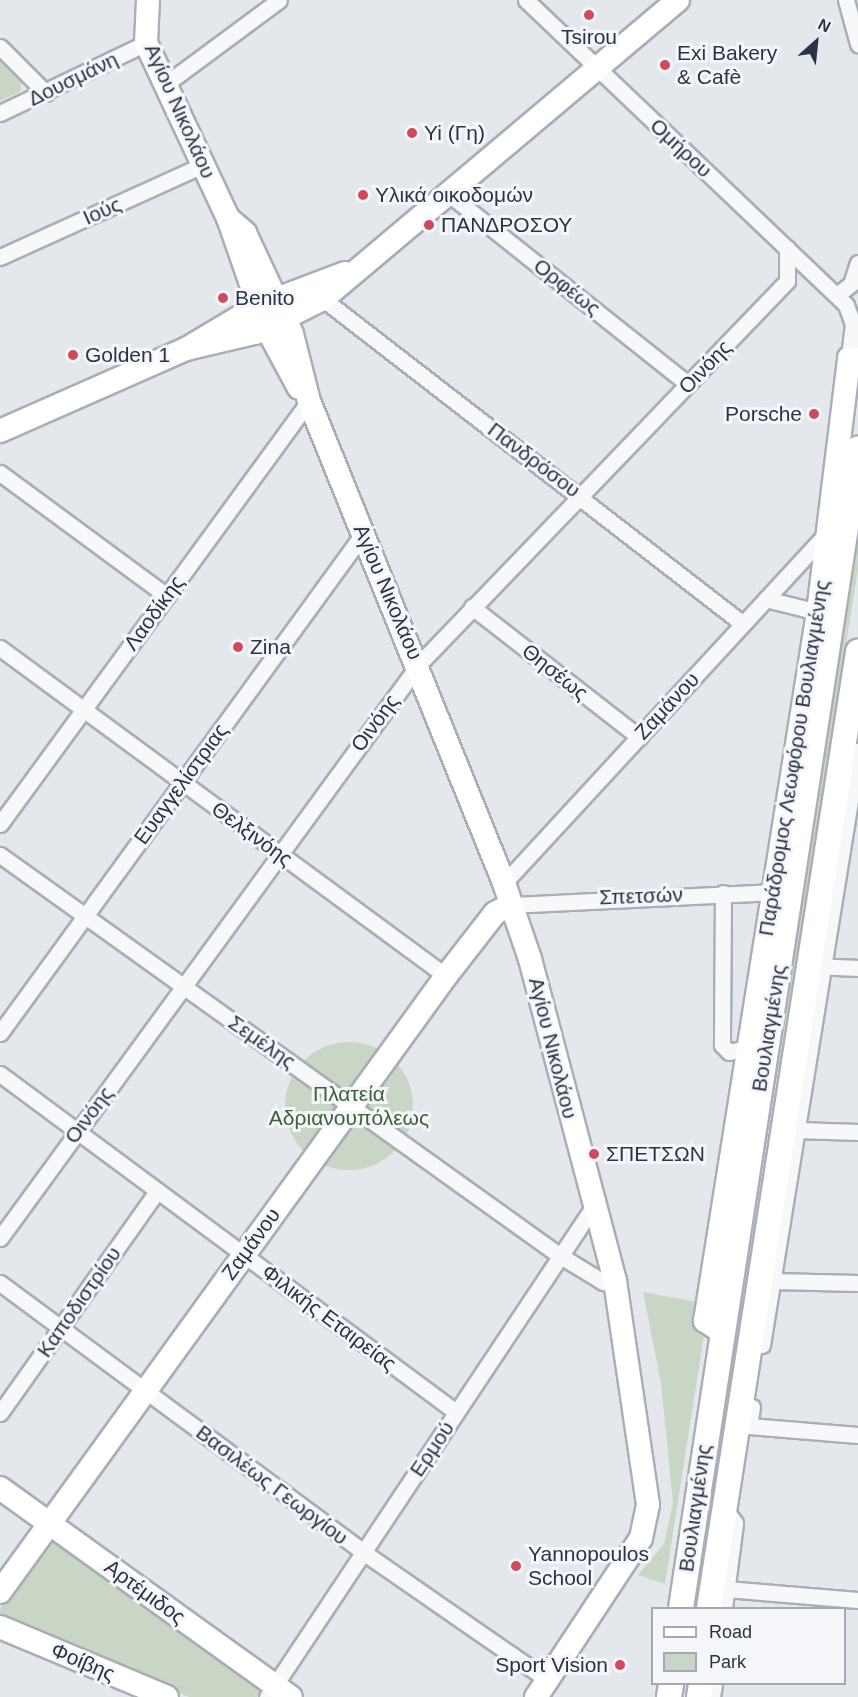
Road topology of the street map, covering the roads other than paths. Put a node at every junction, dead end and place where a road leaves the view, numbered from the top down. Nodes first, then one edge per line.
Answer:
1 (148, 0) edge
2 (279, 0) edge
3 (526, 0) edge
4 (678, 0) edge
5 (846, 0) edge
6 (146, 43) junction
7 (858, 44) edge
8 (0, 47) edge
9 (596, 67) junction
10 (167, 83) junction
11 (46, 93) junction
12 (0, 113) edge
13 (205, 164) junction
14 (445, 191) junction
15 (787, 248) junction
16 (0, 257) edge
17 (858, 263) edge
18 (349, 271) junction
19 (837, 295) junction
20 (323, 299) junction
21 (271, 312) junction
22 (854, 359) edge
23 (688, 384) junction
24 (309, 401) junction
25 (0, 431) edge
26 (858, 448) edge
27 (0, 473) edge
28 (581, 496) junction
29 (830, 530) junction
30 (363, 534) junction
31 (167, 596) junction
32 (766, 599) junction
33 (472, 607) junction
34 (818, 612) junction
35 (743, 624) junction
36 (0, 648) edge
37 (858, 652) edge
38 (419, 664) junction
39 (84, 710) junction
40 (639, 737) junction
41 (858, 751) edge
42 (182, 782) junction
43 (854, 801) edge
44 (0, 824) edge
45 (278, 853) junction
46 (0, 855) edge
47 (504, 883) junction
48 (723, 892) junction
49 (773, 892) junction
50 (511, 905) junction
51 (86, 916) junction
52 (773, 946) junction
53 (815, 966) junction
54 (858, 968) edge
55 (446, 976) junction
56 (184, 988) junction
57 (0, 1034) edge
58 (746, 1048) junction
59 (799, 1068) junction
60 (0, 1074) edge
61 (353, 1104) junction
62 (797, 1130) junction
63 (77, 1131) junction
64 (858, 1132) edge
65 (157, 1191) junction
66 (597, 1201) junction
67 (0, 1238) edge
68 (243, 1255) junction
69 (560, 1255) junction
70 (770, 1255) junction
71 (615, 1281) junction
72 (772, 1281) junction
73 (0, 1283) edge
74 (858, 1283) edge
75 (60, 1328) junction
76 (723, 1333) junction
77 (144, 1390) junction
78 (456, 1412) junction
79 (0, 1413) edge
80 (858, 1435) edge
81 (0, 1488) edge
82 (724, 1508) junction
83 (50, 1524) junction
84 (363, 1552) junction
85 (726, 1588) junction
86 (0, 1592) edge
87 (858, 1600) edge
88 (681, 1607) edge
89 (709, 1607) edge
90 (724, 1607) edge
91 (0, 1627) edge
92 (542, 1689) edge
93 (277, 1693) edge
94 (167, 1697) edge

1 - 6 street, Αγίου Νικολάου
2 - 10 street
3 - 9 street, Ομήρου
4 - 9 street
5 - 7 street
6 - 10 street, Αγίου Νικολάου
6 - 11 street, Δουσμάνη
8 - 11 street
9 - 14 street
9 - 15 street, Ομήρου
10 - 13 street, Αγίου Νικολάου
11 - 12 street, Δουσμάνη
13 - 16 street, Ιούς
13 - 21 street, Αγίου Νικολάου
14 - 18 street
14 - 23 street, Ορφέως
15 - 19 street, Ομήρου
15 - 23 street, Οινόης
17 - 19 street
18 - 20 street
18 - 21 street
19 - 22 street, Ομήρου
20 - 21 street
20 - 28 street, Πανδρόσου
21 - 24 street, Αγίου Νικολάου
21 - 25 street
22 - 29 street, Παράδρομος Λεωφόρου Βουλιαγμένης
23 - 28 street, Οινόης
24 - 30 street, Αγίου Νικολάου
24 - 31 street, Λαοδίκης
26 - 52 main road, Βουλιαγμένης
27 - 31 street
28 - 33 street, Οινόης
28 - 35 street, Πανδρόσου
29 - 32 street, Ζαμάνου
29 - 34 street, Παράδρομος Λεωφόρου Βουλιαγμένης
30 - 38 street, Αγίου Νικολάου
30 - 42 street, Ευαγγελίστριας
31 - 39 street, Λαοδίκης
32 - 34 street
32 - 35 street, Ζαμάνου
33 - 38 street, Οινόης
33 - 40 street, Θησέως
34 - 49 street, Παράδρομος Λεωφόρου Βουλιαγμένης
35 - 40 street, Ζαμάνου
36 - 39 street, Θελξινόης
37 - 53 main road, Βουλιαγμένης
38 - 45 street, Οινόης
38 - 47 street, Αγίου Νικολάου
39 - 42 street, Θελξινόης
39 - 44 street, Λαοδίκης
40 - 47 street, Ζαμάνου
41 - 43 street
42 - 45 street, Θελξινόης
42 - 51 street, Ευαγγελίστριας
43 - 53 street
45 - 55 street, Θελξινόης
45 - 56 street, Οινόης
46 - 51 street, Σεμέλης
47 - 50 street, Αγίου Νικολάου
48 - 49 street, Σπετσών
48 - 50 street, Σπετσών
48 - 58 street
49 - 52 street, Παράδρομος Λεωφόρου Βουλιαγμένης
50 - 55 street, Ζαμάνου
50 - 66 street, Αγίου Νικολάου
51 - 56 street, Σεμέλης
51 - 57 street, Ευαγγελίστριας
52 - 58 street, Παράδρομος Λεωφόρου Βουλιαγμένης
52 - 76 main road, Βουλιαγμένης
53 - 54 street
53 - 59 main road, Βουλιαγμένης
55 - 61 street, Ζαμάνου
56 - 61 street, Σεμέλης
56 - 63 street, Οινόης
58 - 76 street, Παράδρομος Λεωφόρου Βουλιαγμένης
59 - 62 street
59 - 70 main road, Βουλιαγμένης
60 - 63 street, Φιλικής Εταιρείας
61 - 68 street, Ζαμάνου
61 - 69 street, Σεμέλης
62 - 64 street
62 - 70 street
63 - 65 street, Φιλικής Εταιρείας
63 - 67 street, Οινόης
65 - 68 street, Φιλικής Εταιρείας
65 - 75 street, Καποδιστρίου
66 - 69 street, Ερμού
66 - 71 street, Αγίου Νικολάου
68 - 77 street, Ζαμάνου
68 - 78 street, Φιλικής Εταιρείας
69 - 71 street, Σεμέλης
69 - 78 street, Ερμού
70 - 72 street
70 - 82 main road, Βουλιαγμένης
71 - 92 street, Αγίου Νικολάου
72 - 74 street
72 - 80 street
73 - 75 street, Βασιλέως Γεωργίου
75 - 77 street, Βασιλέως Γεωργίου
75 - 79 street, Καποδιστρίου
76 - 88 main road, Βουλιαγμένης
77 - 83 street, Ζαμάνου
77 - 84 street, Βασιλέως Γεωργίου
78 - 84 street, Ερμού
81 - 83 street, Αρτέμιδος
82 - 85 street
82 - 89 main road, Βουλιαγμένης
83 - 86 street, Ζαμάνου
83 - 93 street, Αρτέμιδος
84 - 92 street, Βασιλέως Γεωργίου
84 - 93 street, Ερμού
85 - 87 street
85 - 90 street
91 - 94 street, Φοίβης

